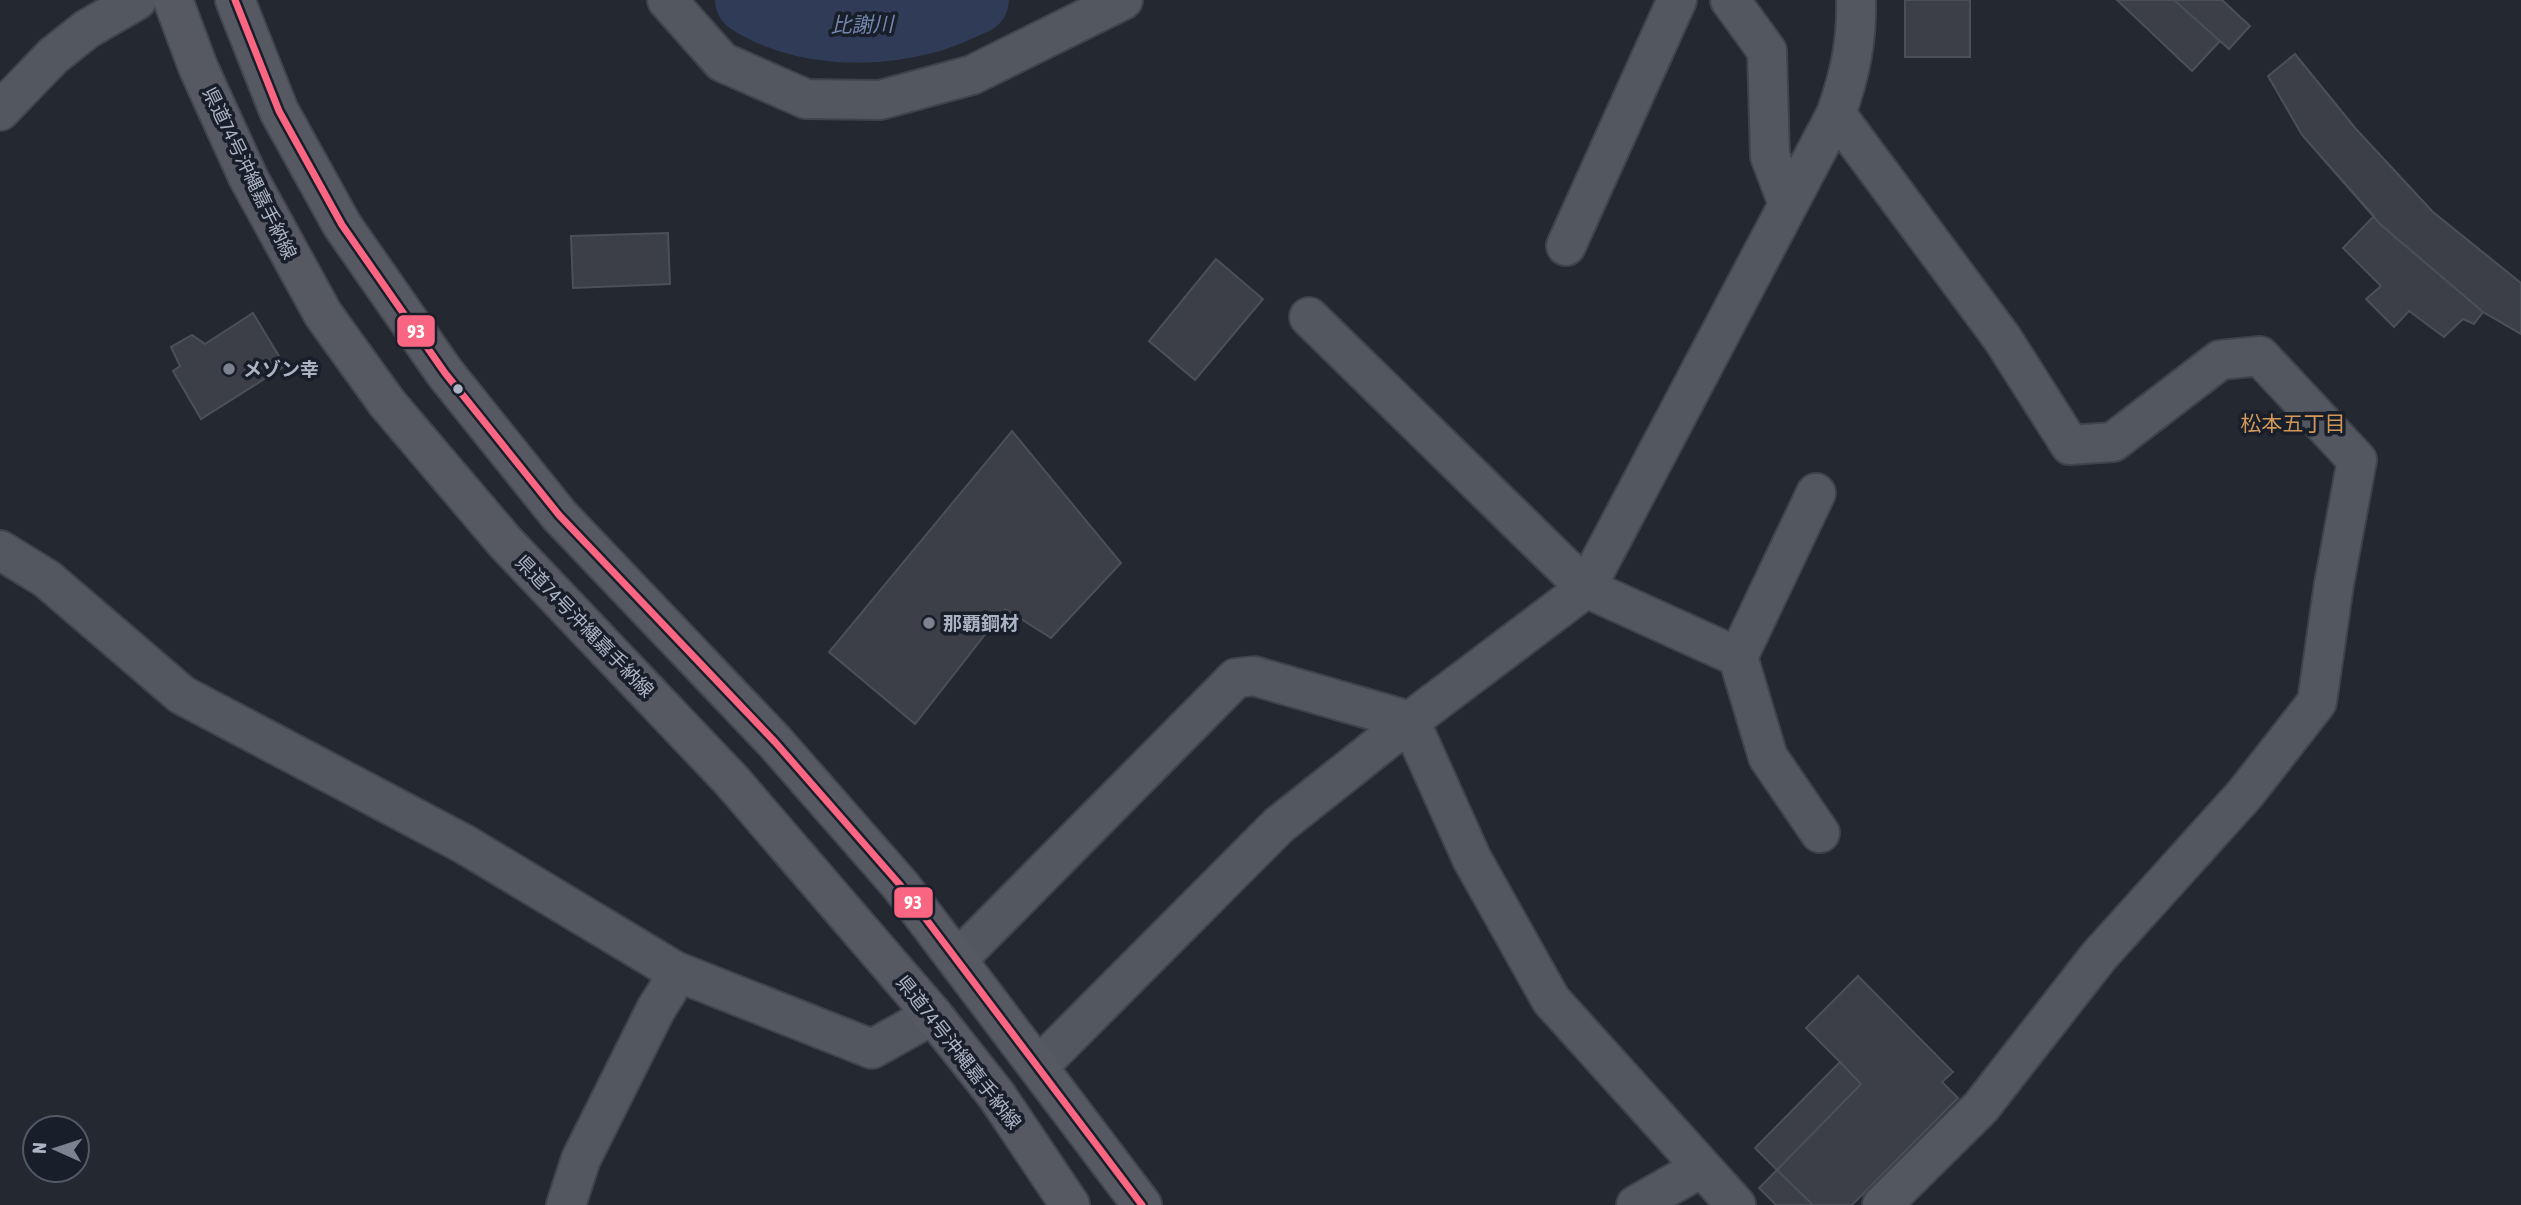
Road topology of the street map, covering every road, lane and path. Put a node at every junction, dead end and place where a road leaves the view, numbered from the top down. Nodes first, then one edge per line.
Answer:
1 (137, 0) edge
2 (173, 0) edge
3 (235, 0) edge
4 (667, 0) edge
5 (1122, 0) edge
6 (1678, 0) edge
7 (1730, 0) edge
8 (1856, 0) edge
9 (0, 111) edge
10 (1836, 114) junction
11 (1788, 204) junction
12 (1566, 246) dead end
13 (1309, 317) dead end
14 (1816, 493) dead end
15 (0, 550) edge
16 (1586, 588) junction
17 (1738, 657) junction
18 (1410, 721) junction
19 (1820, 832) dead end
20 (958, 959) junction
21 (675, 971) junction
22 (933, 1015) junction
23 (1039, 1066) junction
24 (1701, 1168) junction
25 (566, 1205) edge
26 (1070, 1205) edge
27 (1142, 1205) edge
28 (1636, 1205) edge
29 (1736, 1205) edge
30 (1882, 1205) edge

1 - 9 street
2 - 22 main road, 県道74号沖縄嘉手納線
3 - 20 main road
4 - 5 street
6 - 12 street
7 - 11 street
8 - 10 street
10 - 11 street
10 - 30 street
11 - 16 street
13 - 16 street
14 - 17 street
15 - 21 street
16 - 17 street
16 - 18 street
17 - 19 street
18 - 20 street
18 - 23 street
18 - 24 street
20 - 23 main road
21 - 22 street
21 - 25 street
22 - 26 main road, 県道74号沖縄嘉手納線
23 - 27 main road
24 - 28 street
24 - 29 street

